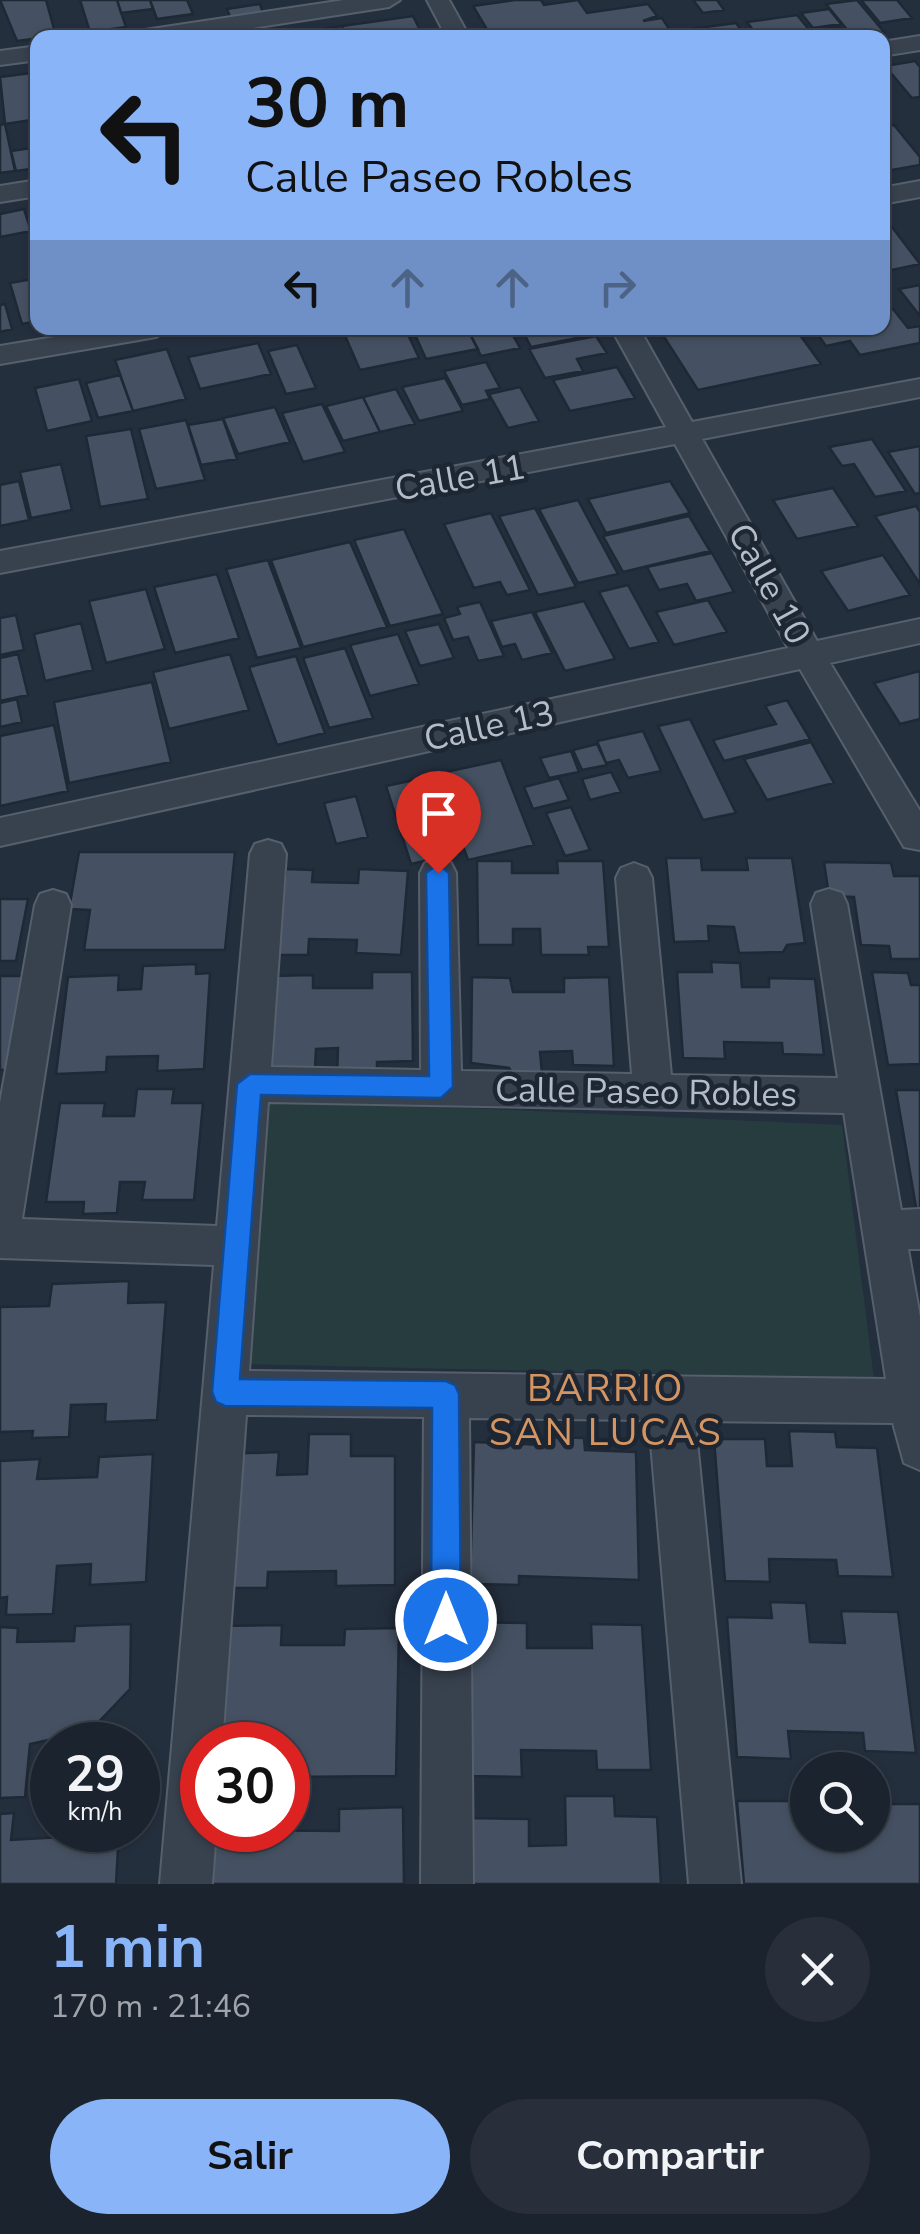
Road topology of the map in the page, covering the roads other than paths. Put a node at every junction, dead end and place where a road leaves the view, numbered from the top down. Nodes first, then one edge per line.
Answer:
1 (389, 0) edge
2 (438, 0) edge
3 (191, 30) edge
4 (455, 30) edge
5 (920, 42) edge
6 (890, 48) edge
7 (30, 53) edge
8 (0, 58) edge
9 (30, 189) edge
10 (920, 190) edge
11 (0, 194) edge
12 (890, 195) edge
13 (116, 335) edge
14 (629, 335) edge
15 (0, 355) edge
16 (920, 388) edge
17 (685, 436) junction
18 (0, 562) edge
19 (920, 632) edge
20 (810, 656) junction
21 (0, 832) edge
22 (917, 837) dead end
23 (268, 854) dead end
24 (438, 873) dead end
25 (634, 878) dead end
26 (829, 904) dead end
27 (53, 906) dead end
28 (250, 1084) junction
29 (441, 1087) junction
30 (653, 1091) junction
31 (862, 1096) junction
32 (0, 1223) edge
33 (902, 1230) edge
34 (0, 1238) edge
35 (235, 1246) junction
36 (225, 1392) junction
37 (446, 1394) junction
38 (670, 1398) junction
39 (912, 1401) junction
40 (920, 1447) edge
41 (186, 1884) edge
42 (447, 1884) edge
43 (715, 1884) edge

1 - 3 street
2 - 4 street
5 - 6 street
7 - 8 street
9 - 11 street
10 - 12 street
13 - 15 street
14 - 17 street, Calle 10
16 - 17 street, Calle 11
17 - 18 street, Calle 11
17 - 20 street, Calle 10
19 - 20 street, Calle 13
20 - 21 street, Calle 13
20 - 22 street, Calle 10
23 - 28 street
24 - 29 street
25 - 30 street
26 - 31 street
27 - 32 street
28 - 29 street, Calle Paseo Robles
28 - 35 street
29 - 30 street, Calle Paseo Robles
30 - 31 street, Calle Paseo Robles
31 - 33 street
33 - 39 street
34 - 35 street
35 - 36 street
36 - 37 street
36 - 41 street
37 - 38 street
37 - 42 street
38 - 39 street
38 - 43 street
39 - 40 street

